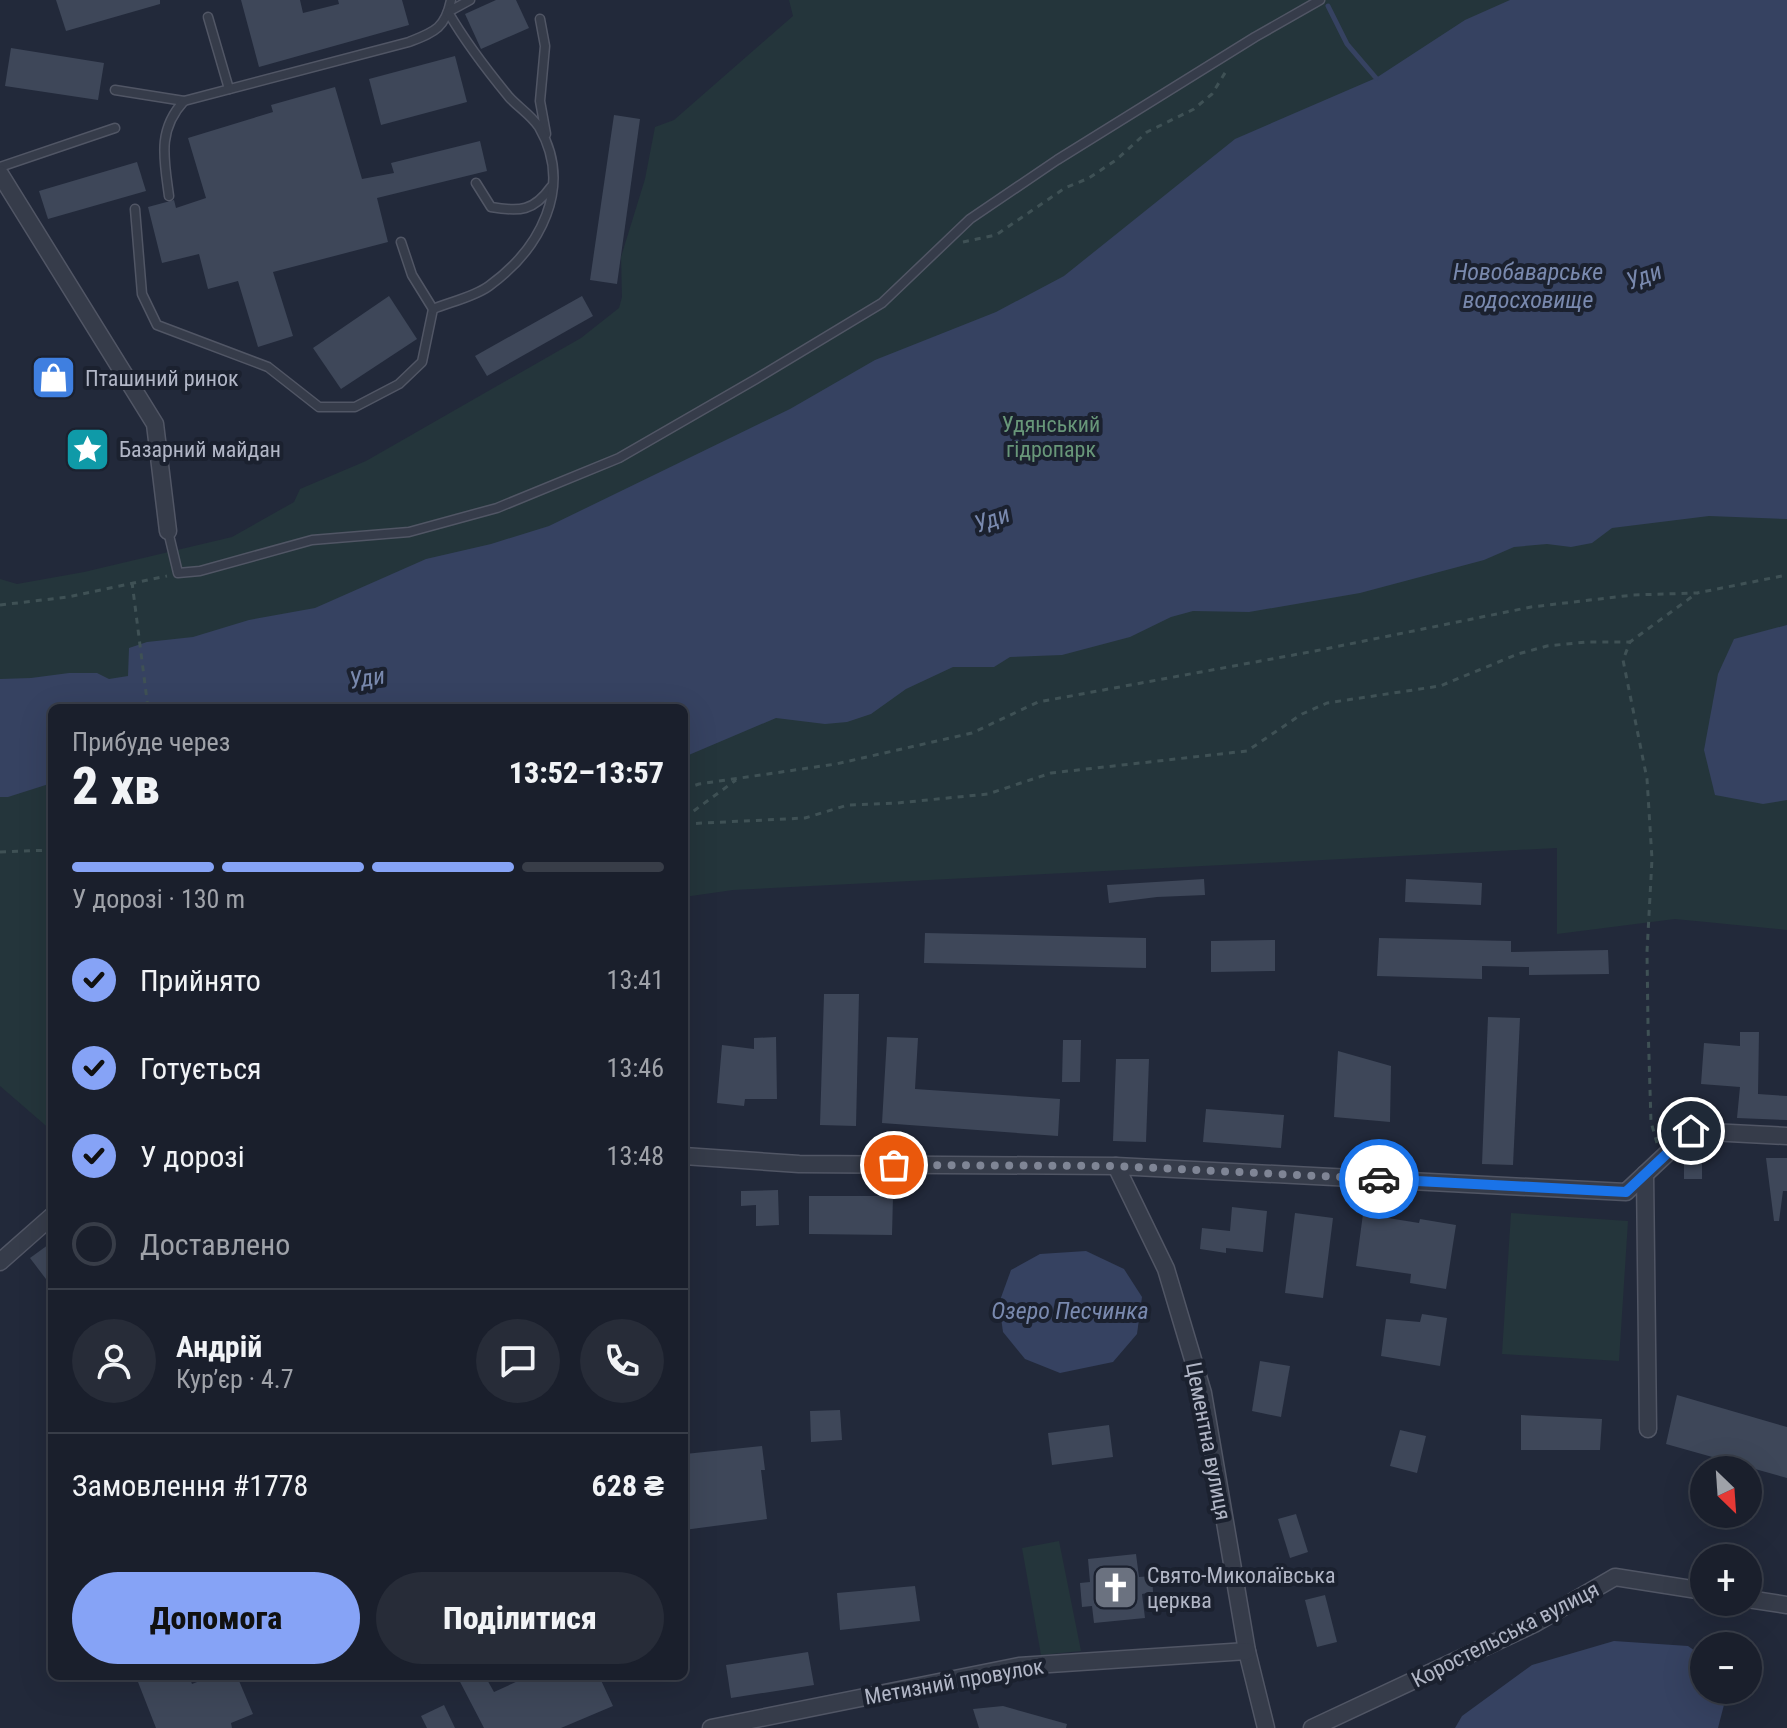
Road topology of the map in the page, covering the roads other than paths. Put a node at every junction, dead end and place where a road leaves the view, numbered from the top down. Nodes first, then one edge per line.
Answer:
1 (451, 0) edge
2 (470, 0) edge
3 (1320, 0) edge
4 (448, 12) junction
5 (208, 17) dead end
6 (540, 19) dead end
7 (229, 89) junction
8 (115, 90) dead end
9 (184, 101) junction
10 (115, 128) dead end
11 (548, 146) junction
12 (0, 167) edge
13 (0, 174) edge
14 (476, 183) dead end
15 (553, 183) junction
16 (169, 196) dead end
17 (135, 209) dead end
18 (401, 242) dead end
19 (433, 309) junction
20 (168, 531) joint
21 (1787, 1136) edge
22 (688, 1156) edge
23 (1116, 1166) junction
24 (1645, 1174) junction
25 (48, 1220) edge
26 (0, 1262) edge
27 (1648, 1429) dead end
28 (1690, 1589) edge
29 (1762, 1601) edge
30 (1787, 1605) edge
31 (1247, 1651) junction
32 (711, 1728) edge
33 (1266, 1728) edge
34 (1312, 1728) edge

1 - 4 lane
2 - 4 lane
3 - 20 lane
4 - 7 lane
4 - 11 lane
5 - 7 lane
6 - 11 lane
7 - 9 lane
8 - 9 lane
9 - 16 lane
10 - 12 lane
11 - 15 lane
13 - 20 street
14 - 15 lane
15 - 19 lane
17 - 19 lane
18 - 19 lane
21 - 24 street
22 - 23 street
23 - 24 street
23 - 31 street, Цементна вулиця
24 - 27 street
25 - 26 street
28 - 34 street, Коростельська вулиця
29 - 30 street
31 - 32 street, Метизний провулок
31 - 33 street, Цементна вулиця

